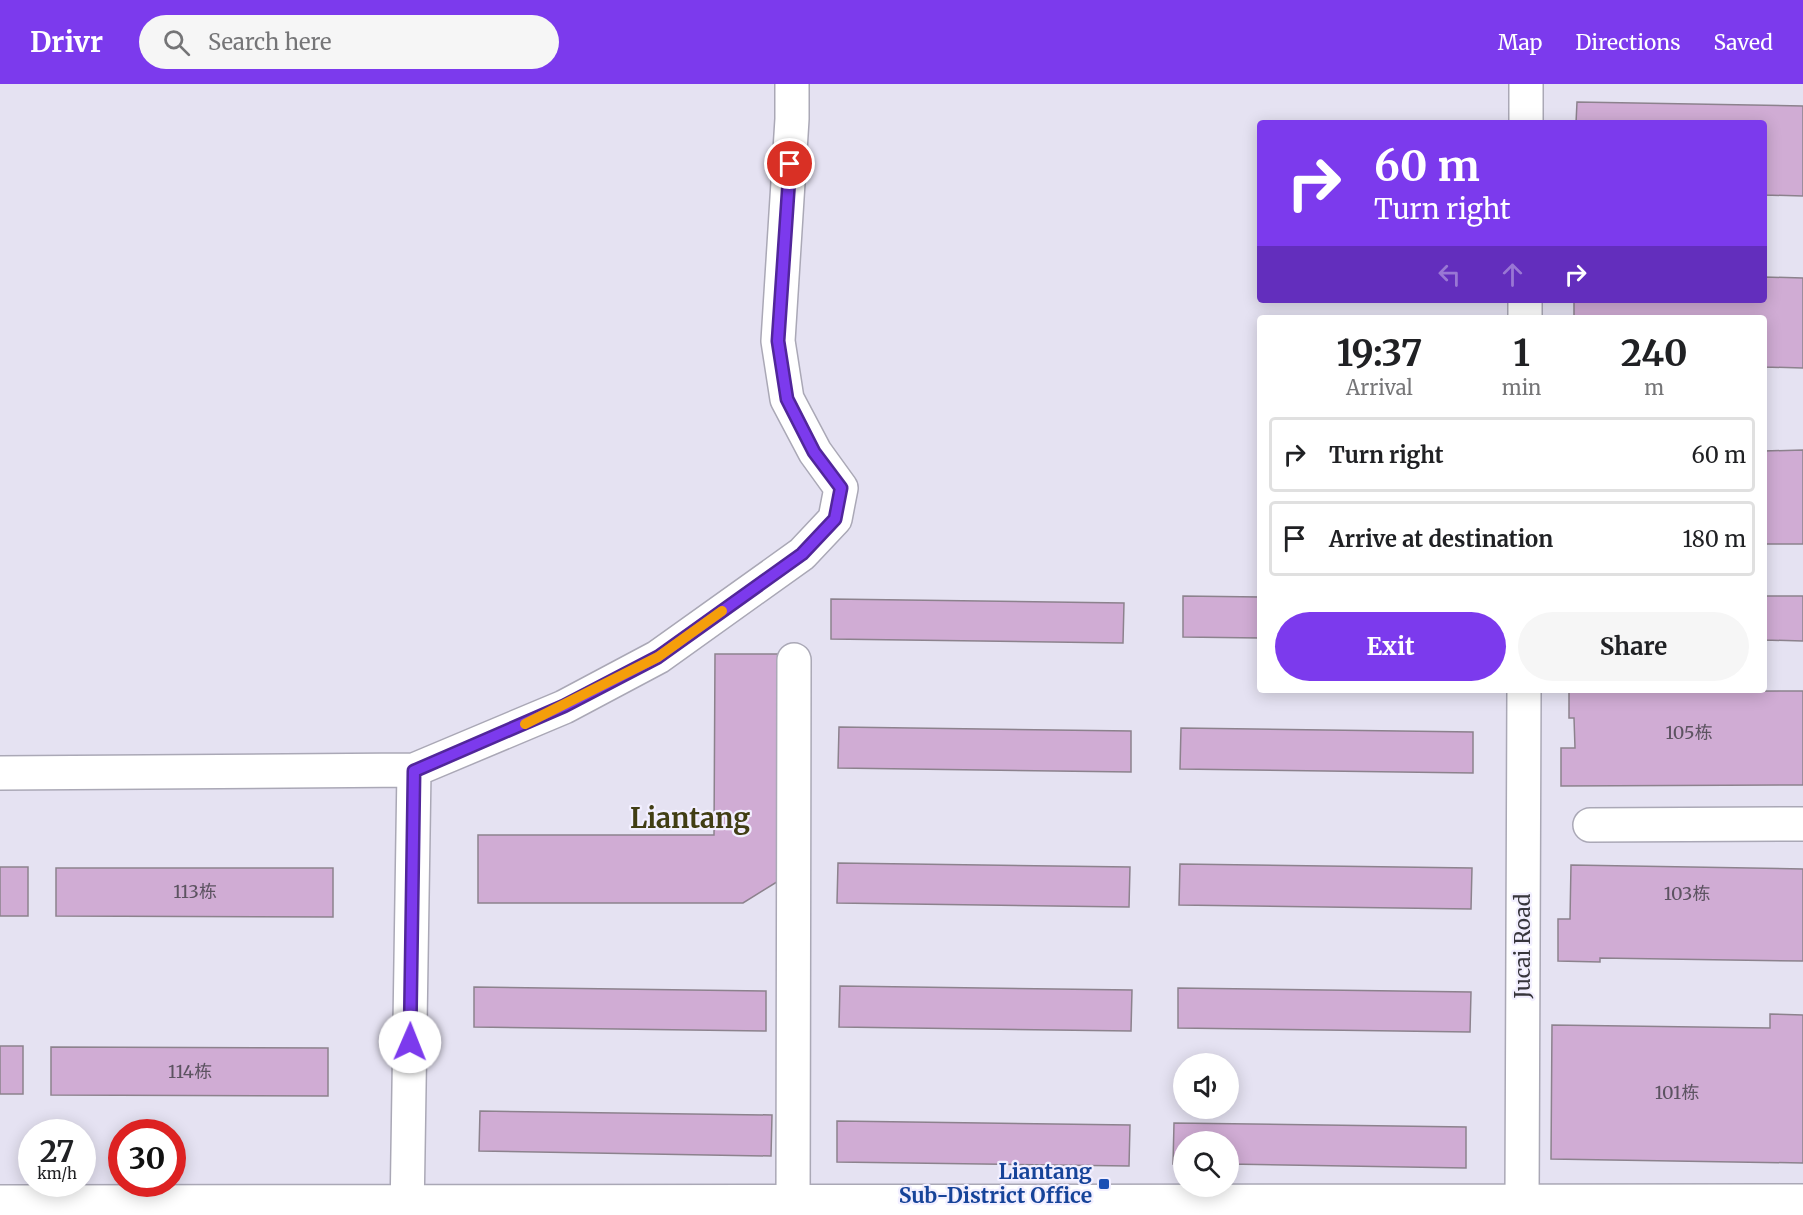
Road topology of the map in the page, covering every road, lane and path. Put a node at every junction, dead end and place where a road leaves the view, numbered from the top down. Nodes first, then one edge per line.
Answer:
1 (792, 84) edge
2 (1526, 84) edge
3 (1526, 120) edge
4 (794, 660) dead end
5 (1524, 693) edge
6 (414, 771) junction
7 (0, 773) edge
8 (1803, 824) edge
9 (1590, 825) dead end
10 (1803, 1201) edge
11 (0, 1202) edge
12 (407, 1208) edge
13 (793, 1208) edge
14 (1521, 1210) edge

1 - 6 street
2 - 3 street
4 - 13 street
5 - 14 street, Jucai Road
6 - 7 street
6 - 12 street
8 - 9 street
10 - 14 street
11 - 12 street
12 - 13 street
13 - 14 street

